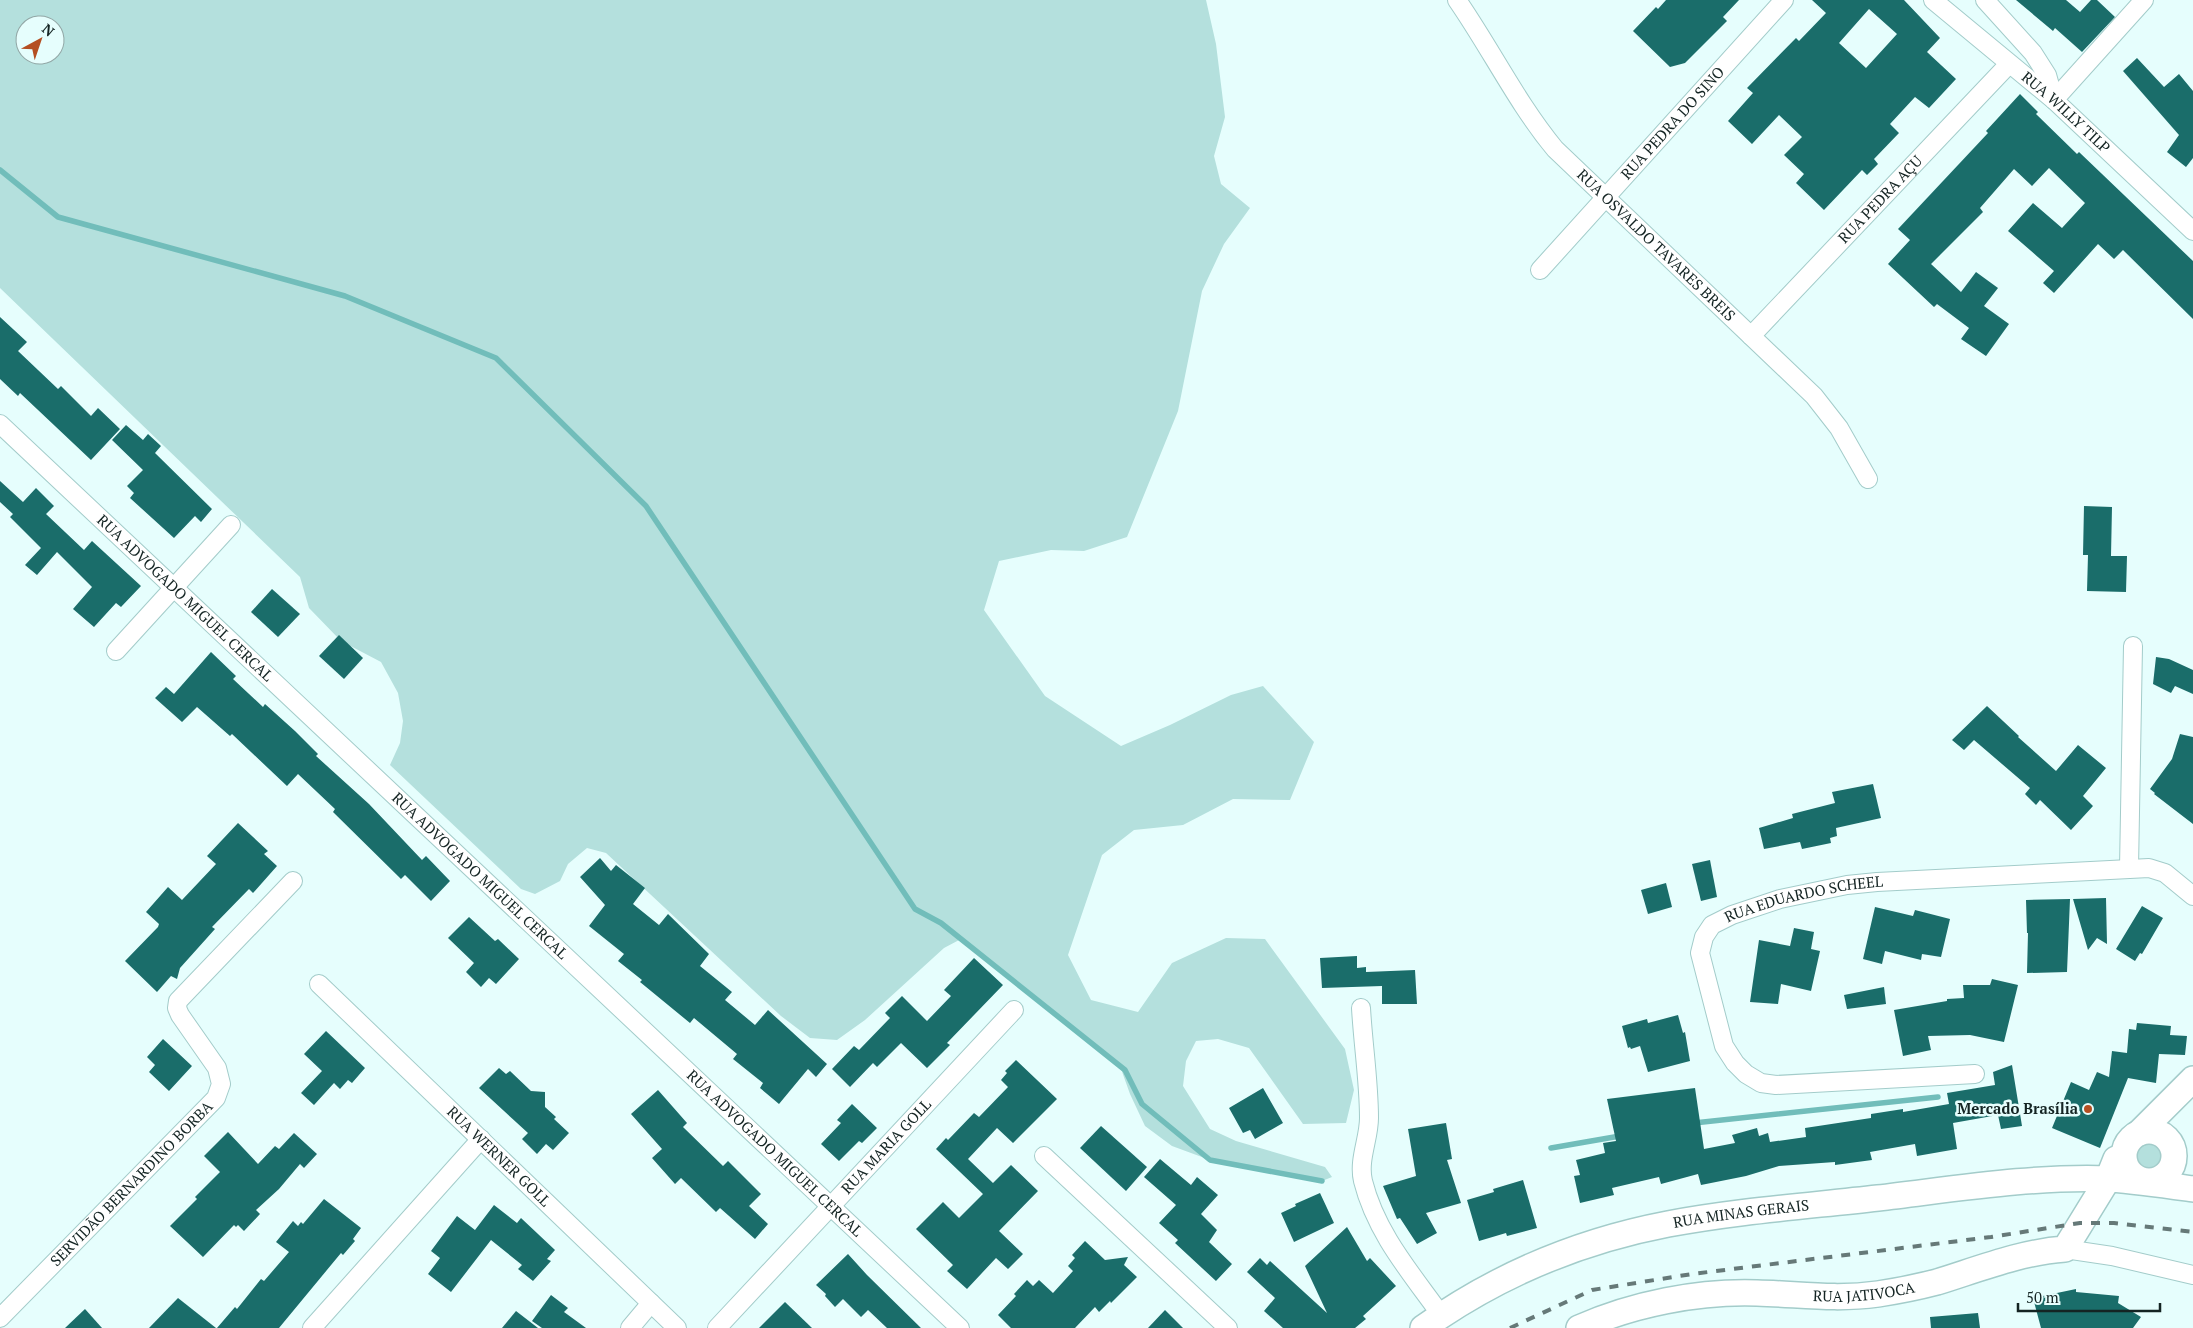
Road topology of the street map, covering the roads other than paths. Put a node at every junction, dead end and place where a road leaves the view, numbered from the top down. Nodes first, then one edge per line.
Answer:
1 (1457, 0) edge
2 (1784, 0) edge
3 (1933, 0) edge
4 (1985, 0) edge
5 (2144, 0) edge
6 (2009, 64) junction
7 (2054, 100) junction
8 (1605, 198) junction
9 (2193, 231) edge
10 (1540, 270) dead end
11 (1751, 336) junction
12 (0, 424) edge
13 (1868, 479) dead end
14 (231, 525) dead end
15 (174, 588) junction
16 (2132, 646) dead end
17 (116, 651) dead end
18 (2129, 868) junction
19 (292, 880) dead end
20 (2193, 896) edge
21 (319, 984) dead end
22 (1361, 1008) dead end
23 (1014, 1010) dead end
24 (1975, 1074) dead end
25 (2193, 1080) edge
26 (481, 1139) junction
27 (2122, 1154) junction
28 (2175, 1154) junction
29 (1044, 1156) dead end
30 (2193, 1175) edge
31 (2148, 1182) junction
32 (2193, 1189) edge
33 (830, 1206) junction
34 (2065, 1249) junction
35 (2193, 1275) edge
36 (652, 1303) junction
37 (0, 1318) edge
38 (1432, 1322) edge
39 (312, 1328) edge
40 (630, 1328) edge
41 (677, 1328) edge
42 (717, 1328) edge
43 (960, 1328) edge
44 (1228, 1328) edge
45 (1579, 1328) edge

1 - 8 street, RUA OSVALDO TAVARES BREIS
2 - 8 street, RUA PEDRA DO SINO
3 - 6 street, RUA WILLY TILP
4 - 7 street
5 - 7 street
6 - 7 street, RUA WILLY TILP
6 - 11 street, RUA PEDRA AÇU
7 - 9 street, RUA WILLY TILP
8 - 10 street, RUA PEDRA DO SINO
8 - 11 street, RUA OSVALDO TAVARES BREIS
11 - 13 street, RUA OSVALDO TAVARES BREIS
12 - 15 street, RUA ADVOGADO MIGUEL CERCAL
14 - 15 street
15 - 17 street
15 - 33 street, RUA ADVOGADO MIGUEL CERCAL
16 - 18 street
18 - 20 street, RUA EDUARDO SCHEEL
18 - 24 street, RUA EDUARDO SCHEEL
19 - 37 street, SERVIDÃO BERNARDINO BORBA
21 - 26 street, RUA WERNER GOLL
22 - 38 street
23 - 33 street, RUA MARIA GOLL
25 - 27 main road
25 - 28 main road
26 - 36 street, RUA WERNER GOLL
26 - 39 street
27 - 28 main road
27 - 31 main road, RUA MINAS GERAIS
27 - 31 main road
27 - 34 main road
27 - 38 main road, RUA MINAS GERAIS
28 - 30 main road
28 - 31 main road
29 - 44 street
31 - 32 main road, RUA MINAS GERAIS
33 - 42 street, RUA MARIA GOLL
33 - 43 street, RUA ADVOGADO MIGUEL CERCAL
34 - 35 street
34 - 45 main road, RUA JATIVOCA
36 - 40 street
36 - 41 street, RUA WERNER GOLL

